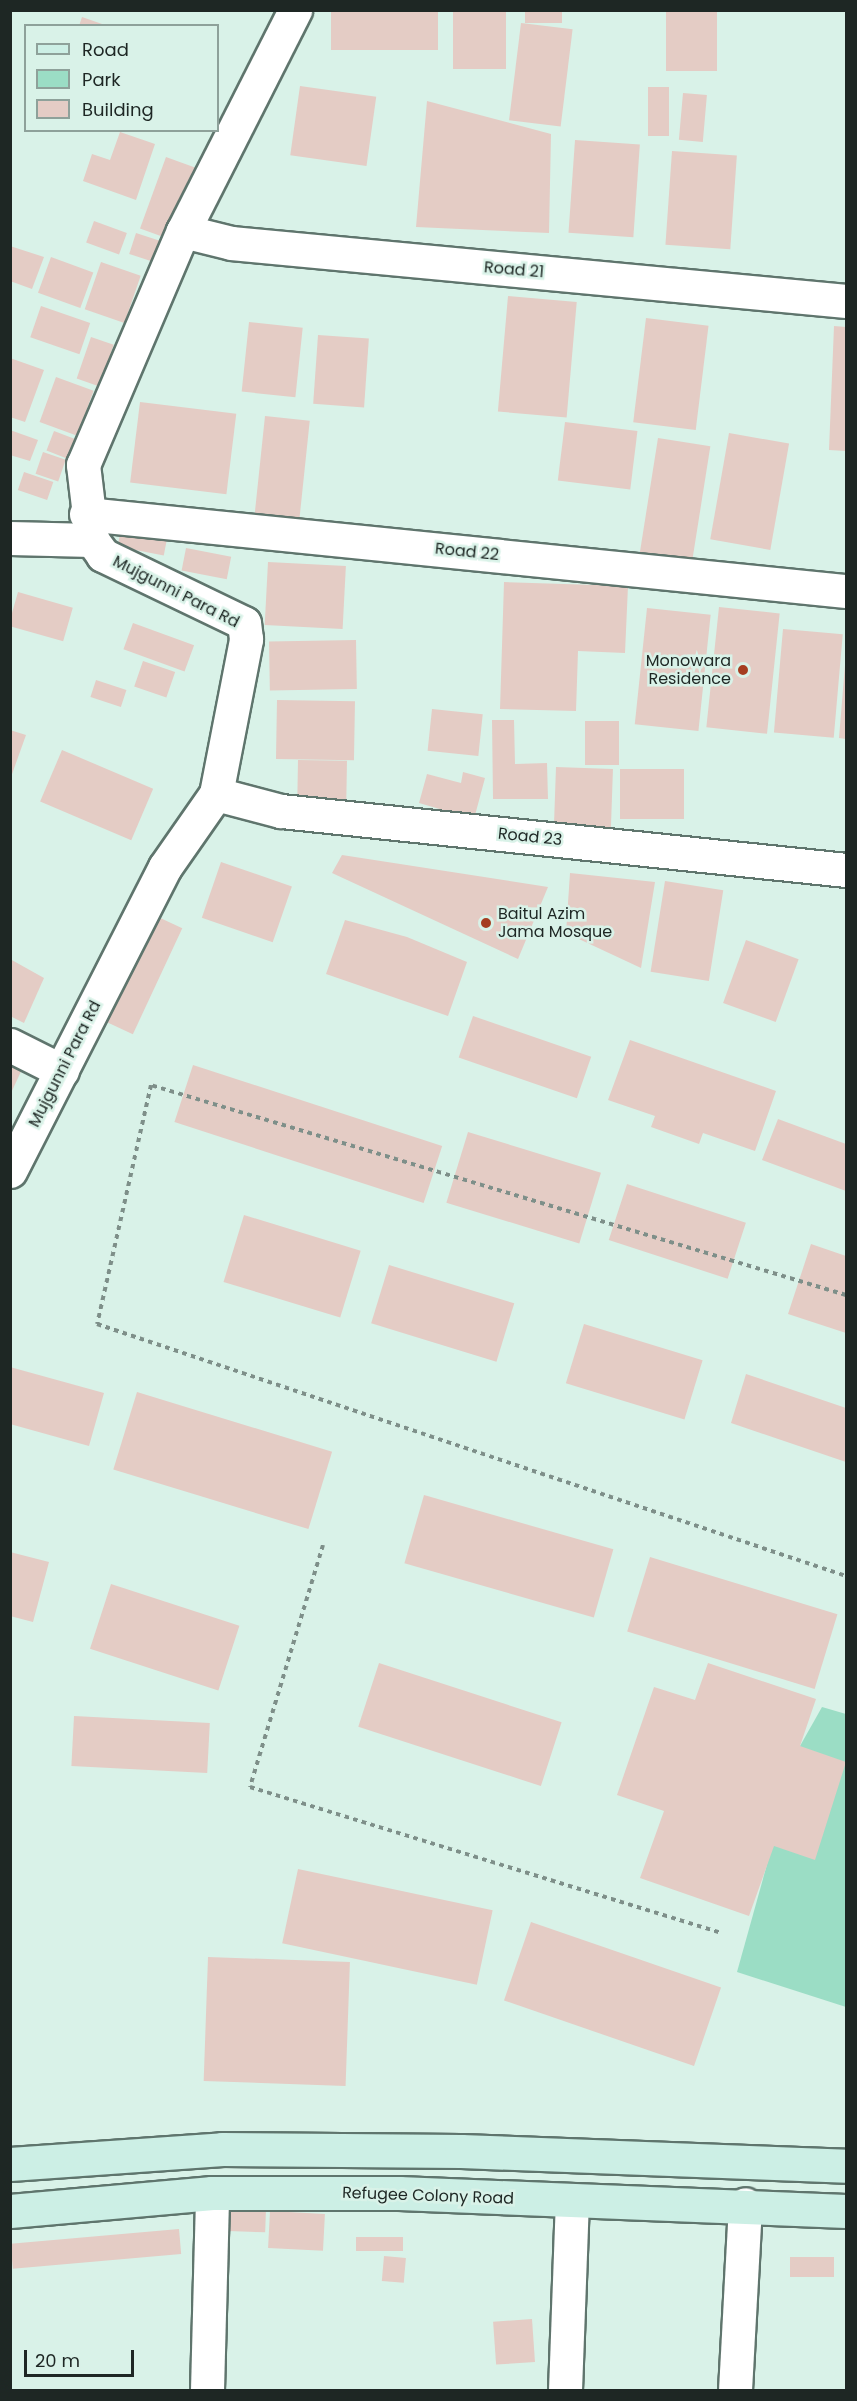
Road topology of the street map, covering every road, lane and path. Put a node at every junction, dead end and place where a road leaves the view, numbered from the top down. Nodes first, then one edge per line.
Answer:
1 (295, 10) edge
2 (183, 231) junction
3 (846, 301) edge
4 (89, 527) junction
5 (10, 538) edge
6 (846, 591) edge
7 (216, 794) junction
8 (846, 870) edge
9 (10, 1045) edge
10 (62, 1071) junction
11 (10, 1171) edge
12 (846, 1295) edge
13 (323, 1545) dead end
14 (846, 1576) edge
15 (722, 1933) dead end
16 (10, 2164) edge
17 (846, 2166) edge
18 (212, 2193) junction
19 (572, 2202) junction
20 (745, 2204) junction
21 (10, 2211) edge
22 (846, 2211) edge
23 (207, 2391) edge
24 (564, 2391) edge
25 (735, 2391) edge

1 - 2 street
2 - 3 street, Road 21
2 - 4 street
4 - 5 street, Road 22
4 - 6 street, Road 22
4 - 7 street, Mujgunni Para Rd
7 - 8 street, Road 23
7 - 10 street, Mujgunni Para Rd
9 - 10 street
10 - 11 street, Mujgunni Para Rd
12 - 14 path
13 - 15 path
16 - 17 main road
18 - 19 main road, Refugee Colony Road
18 - 21 main road, Refugee Colony Road
18 - 23 street
19 - 20 main road, Refugee Colony Road
19 - 24 street
20 - 22 main road, Refugee Colony Road
20 - 25 street

